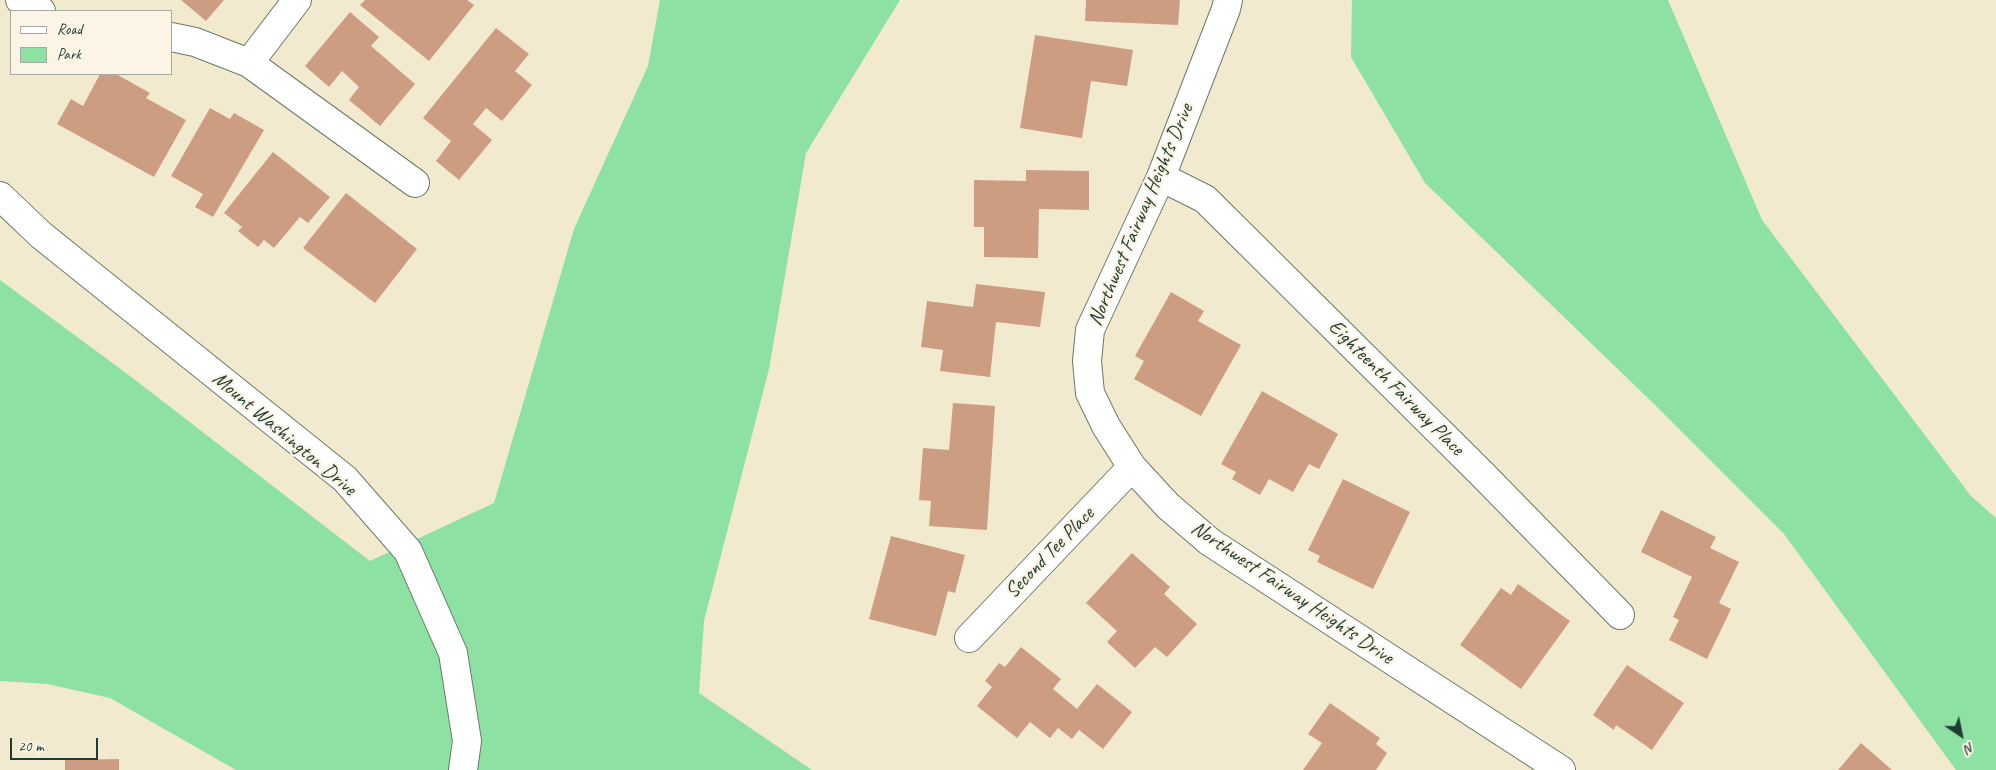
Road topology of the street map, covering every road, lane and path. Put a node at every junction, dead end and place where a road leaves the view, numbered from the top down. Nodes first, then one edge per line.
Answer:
1 (20, 0) edge
2 (297, 0) edge
3 (1228, 0) edge
4 (39, 10) edge
5 (172, 37) edge
6 (249, 63) junction
7 (1160, 177) junction
8 (415, 183) dead end
9 (0, 196) edge
10 (1132, 467) junction
11 (1620, 615) dead end
12 (969, 638) dead end
13 (463, 770) edge
14 (1561, 770) edge

1 - 4 street
2 - 6 street
3 - 7 street, Northwest Fairway Heights Drive
5 - 6 street
6 - 8 street
7 - 10 street, Northwest Fairway Heights Drive
7 - 11 street, Eighteenth Fairway Place
9 - 13 street, Mount Washington Drive
10 - 12 street, Second Tee Place
10 - 14 street, Northwest Fairway Heights Drive

